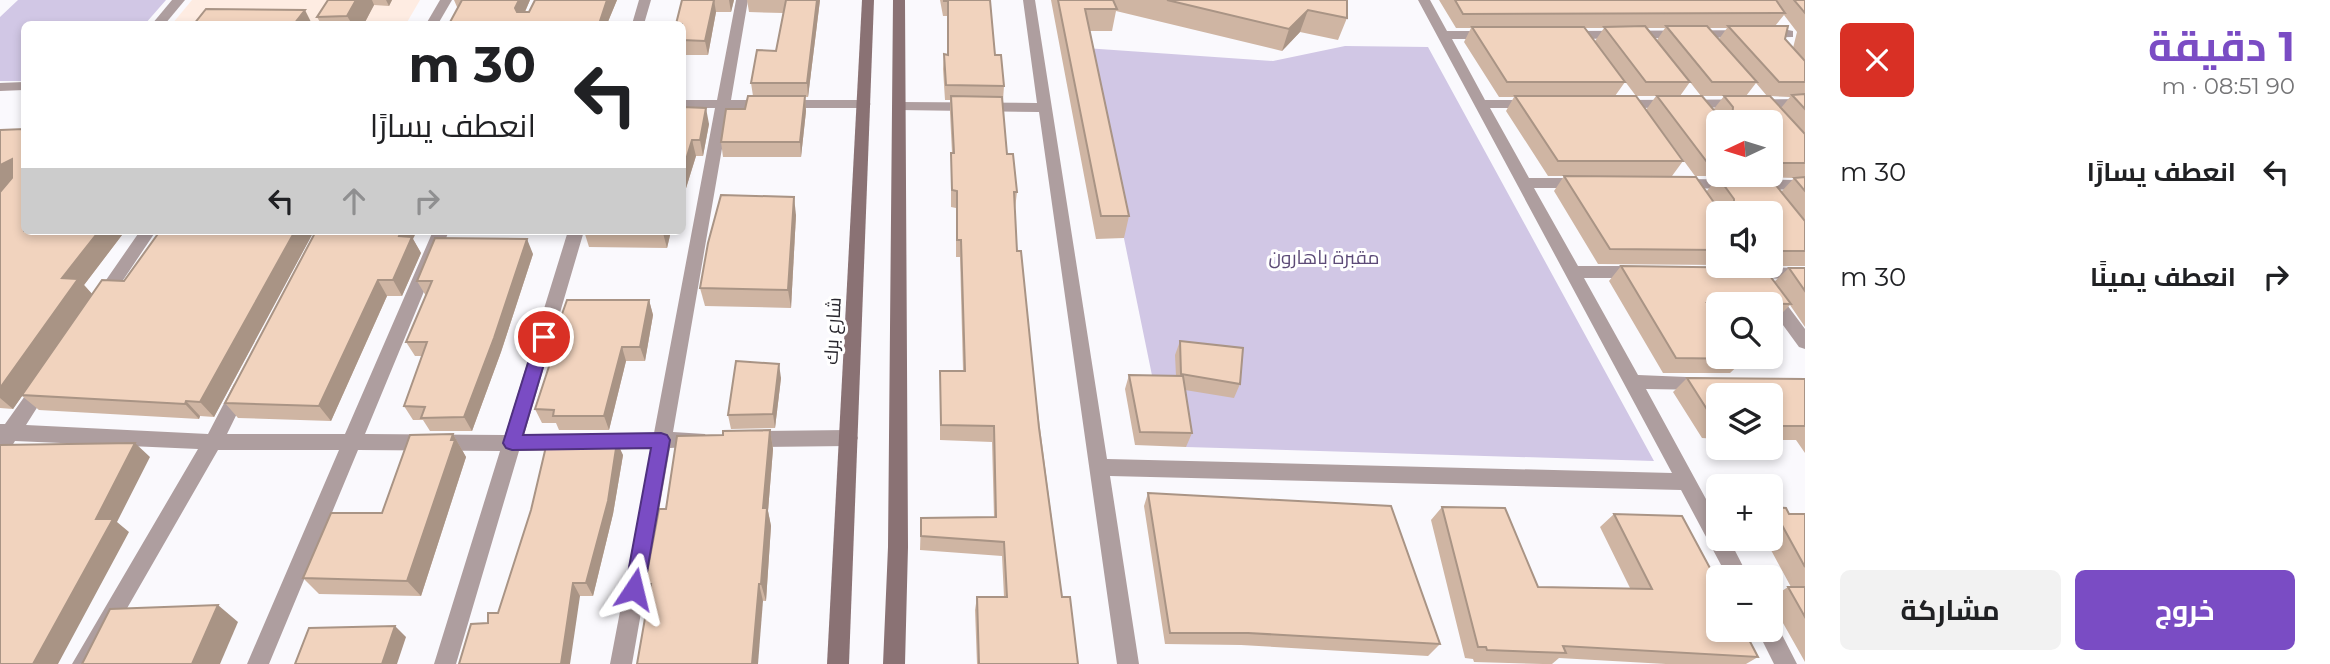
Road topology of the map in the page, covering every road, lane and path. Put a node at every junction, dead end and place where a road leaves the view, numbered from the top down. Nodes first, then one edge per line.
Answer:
1 (179, 0) edge
2 (446, 0) edge
3 (645, 0) edge
4 (742, 0) edge
5 (868, 0) edge
6 (899, 0) edge
7 (1029, 0) edge
8 (1424, 0) edge
9 (161, 21) edge
10 (434, 21) edge
11 (639, 21) edge
12 (1443, 35) junction
13 (1506, 35) edge
14 (1556, 35) edge
15 (1640, 35) junction
16 (1702, 35) junction
17 (1717, 51) edge
18 (1782, 52) edge
19 (1656, 54) edge
20 (21, 86) edge
21 (1619, 86) edge
22 (1747, 86) edge
23 (0, 87) edge
24 (1692, 99) junction
25 (1763, 103) junction
26 (1805, 103) edge
27 (686, 104) edge
28 (722, 104) junction
29 (864, 104) junction
30 (1480, 104) junction
31 (1550, 104) edge
32 (1604, 104) edge
33 (1632, 104) junction
34 (899, 106) junction
35 (1045, 108) junction
36 (1769, 110) edge
37 (1706, 116) edge
38 (1645, 122) edge
39 (1686, 179) junction
40 (1706, 179) edge
41 (1523, 183) junction
42 (1783, 183) edge
43 (1603, 184) edge
44 (1665, 184) edge
45 (1805, 185) edge
46 (1764, 187) edge
47 (1775, 201) edge
48 (1704, 204) edge
49 (145, 235) edge
50 (438, 235) edge
51 (575, 235) edge
52 (1571, 272) junction
53 (1783, 272) edge
54 (1661, 273) edge
55 (1805, 274) edge
56 (1758, 278) edge
57 (94, 309) edge
58 (1805, 342) edge
59 (56, 365) edge
60 (251, 367) edge
61 (1632, 382) junction
62 (1722, 383) edge
63 (3, 437) edge
64 (848, 438) junction
65 (661, 440) junction
66 (213, 442) junction
67 (351, 443) junction
68 (512, 443) junction
69 (1098, 467) junction
70 (1687, 482) junction
71 (1706, 507) edge
72 (1774, 642) edge
73 (83, 664) edge
74 (258, 664) edge
75 (444, 664) edge
76 (621, 664) edge
77 (838, 664) edge
78 (894, 664) edge
79 (1128, 664) edge
80 (1786, 664) edge

1 - 9 street
2 - 10 street
3 - 11 street
4 - 28 street
5 - 29 main road, شارع برك
6 - 34 main road
7 - 35 street
8 - 12 street
12 - 13 street
12 - 30 street
14 - 15 street
15 - 16 street
15 - 19 street
16 - 17 street
16 - 18 street
20 - 23 street
21 - 33 street
22 - 25 street
24 - 25 street
24 - 33 street
24 - 37 street
25 - 26 street
25 - 36 street
27 - 28 street
28 - 29 street
28 - 65 street
29 - 64 main road, شارع برك
30 - 31 street
30 - 41 street
32 - 33 street
33 - 38 street
34 - 35 street
34 - 78 main road
35 - 69 street
39 - 40 street
39 - 44 street
39 - 48 street
41 - 43 street
41 - 52 street
42 - 45 street
46 - 47 street
49 - 57 street
50 - 67 street
51 - 68 street
52 - 54 street
52 - 61 street
53 - 55 street
56 - 58 street
59 - 63 street
60 - 66 street
61 - 62 street
61 - 70 street
63 - 66 street
64 - 65 street
64 - 77 main road, شارع برك
65 - 68 street
65 - 76 street
66 - 67 street
66 - 73 street
67 - 68 street
67 - 74 street
68 - 75 street
69 - 70 street
69 - 79 street
70 - 71 street
72 - 80 street

